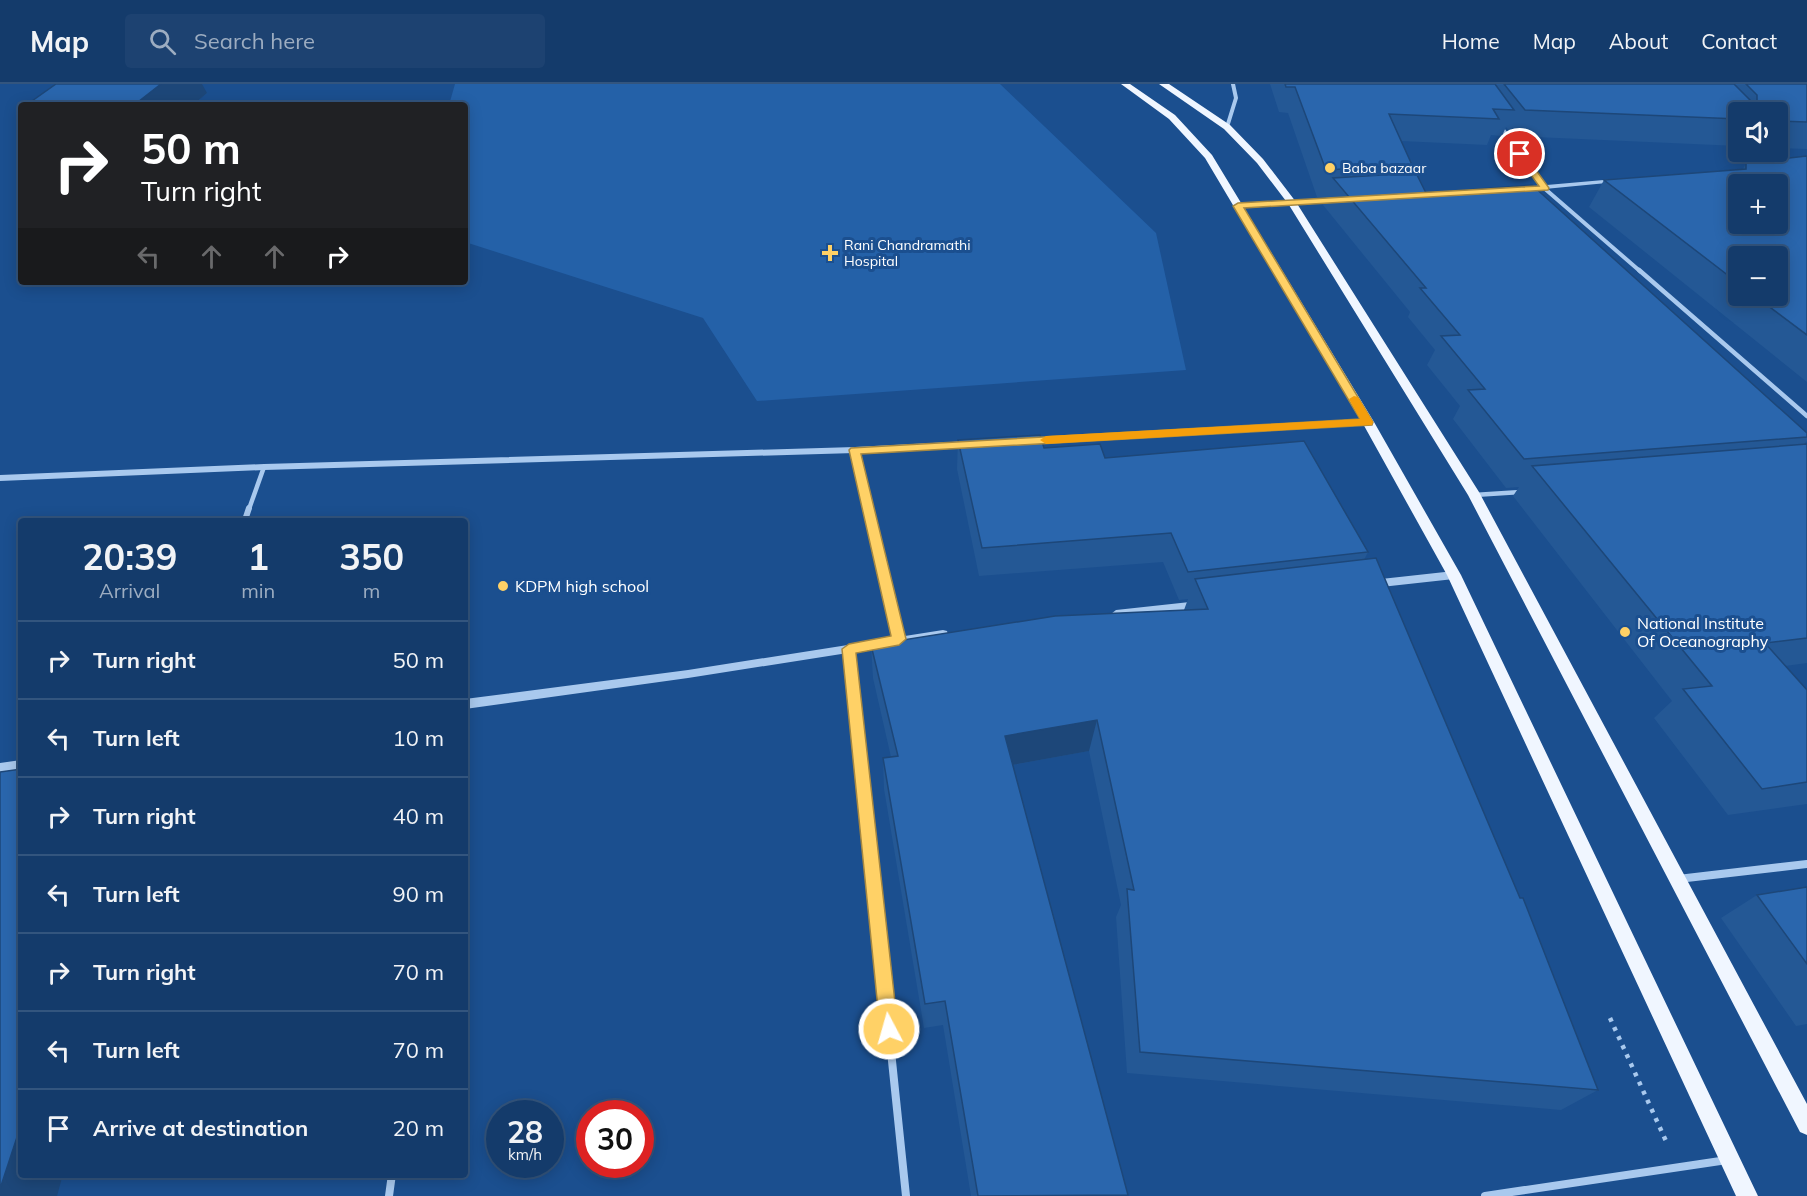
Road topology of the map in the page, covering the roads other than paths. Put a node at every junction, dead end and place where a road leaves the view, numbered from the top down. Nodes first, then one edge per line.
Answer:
1 (1125, 84) edge
2 (1163, 84) edge
3 (1233, 84) edge
4 (1497, 121) edge
5 (1227, 128) junction
6 (1774, 162) edge
7 (1787, 165) edge
8 (1778, 166) junction
9 (1766, 167) edge
10 (1626, 180) edge
11 (1545, 188) junction
12 (1510, 190) edge
13 (1350, 200) edge
14 (1293, 204) junction
15 (1238, 206) junction
16 (1807, 416) edge
17 (1368, 422) junction
18 (1022, 441) edge
19 (986, 443) edge
20 (855, 450) junction
21 (264, 467) junction
22 (0, 478) edge
23 (1533, 490) edge
24 (1474, 495) junction
25 (246, 518) edge
26 (1454, 575) junction
27 (1359, 586) edge
28 (1206, 604) edge
29 (1100, 616) edge
30 (958, 633) edge
31 (899, 639) junction
32 (849, 649) junction
33 (468, 704) edge
34 (18, 765) edge
35 (0, 768) edge
36 (1807, 864) edge
37 (1678, 879) junction
38 (1807, 1125) edge
39 (1730, 1159) junction
40 (391, 1178) edge
41 (389, 1196) edge
42 (906, 1196) edge
43 (1485, 1196) edge
44 (1747, 1196) edge

1 - 15 main road
2 - 5 main road
3 - 5 street
4 - 11 street
5 - 14 main road
6 - 8 street
7 - 8 street
8 - 9 street
10 - 11 street
11 - 12 street
11 - 16 street
13 - 14 street
14 - 15 street
14 - 24 main road
15 - 17 main road
17 - 18 street
17 - 26 main road
19 - 20 street
20 - 21 street
20 - 31 street
21 - 22 street
21 - 25 street
23 - 24 street
24 - 37 main road
26 - 27 street
26 - 39 main road
28 - 29 street
30 - 31 street
31 - 32 street
32 - 33 street
32 - 42 street
34 - 35 street
36 - 37 street
37 - 38 main road
39 - 43 street
39 - 44 main road
40 - 41 street

